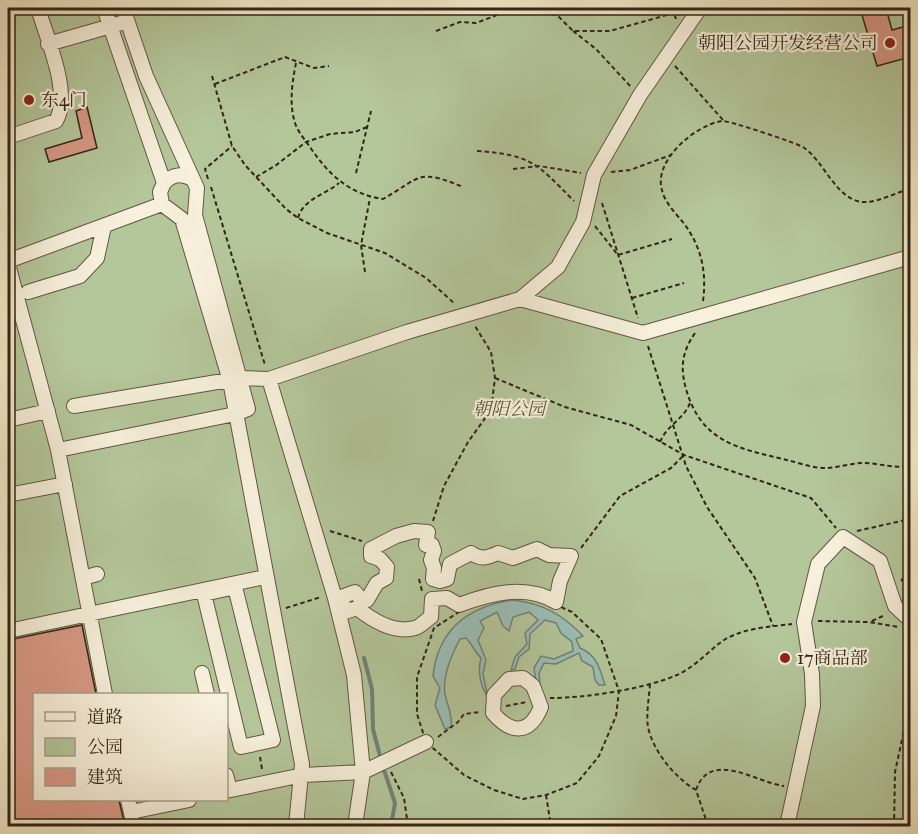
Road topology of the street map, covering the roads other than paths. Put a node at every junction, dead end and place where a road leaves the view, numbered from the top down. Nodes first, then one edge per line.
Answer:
1 (38, 8) edge
2 (104, 8) edge
3 (700, 8) edge
4 (128, 16) edge
5 (110, 27) junction
6 (48, 44) junction
7 (8, 137) edge
8 (193, 179) junction
9 (164, 183) junction
10 (162, 204) junction
11 (189, 217) junction
12 (104, 226) junction
13 (910, 257) edge
14 (8, 263) edge
15 (28, 292) dead end
16 (520, 299) junction
17 (235, 379) junction
18 (269, 380) junction
19 (74, 406) dead end
20 (48, 411) junction
21 (235, 414) junction
22 (8, 420) edge
23 (58, 450) junction
24 (65, 484) junction
25 (8, 495) edge
26 (384, 543) joint
27 (97, 574) dead end
28 (265, 577) junction
29 (82, 578) junction
30 (88, 614) junction
31 (907, 624) edge
32 (8, 631) edge
33 (202, 673) dead end
34 (105, 693) edge
35 (207, 693) edge
36 (228, 693) edge
37 (228, 693) edge
38 (539, 700) joint
39 (426, 742) road end
40 (258, 743) joint
41 (363, 772) junction
42 (303, 775) junction
43 (228, 791) edge
44 (185, 801) edge
45 (131, 813) edge
46 (296, 826) edge
47 (355, 826) edge
48 (787, 826) edge

1 - 6 street
2 - 5 street
3 - 16 street
4 - 5 street
4 - 8 street
5 - 6 street
5 - 9 street
6 - 7 street
8 - 9 street
8 - 11 street
9 - 10 street
10 - 11 street
10 - 12 street
11 - 17 street
12 - 14 street
12 - 15 street
13 - 16 street
14 - 20 street
16 - 18 street
17 - 18 street
17 - 19 street
17 - 21 street
18 - 41 street
20 - 22 street
20 - 23 street
21 - 23 street
21 - 28 street
23 - 24 street
24 - 25 street
24 - 29 street
26 - 26 street
27 - 29 street
28 - 30 street
28 - 42 street
29 - 30 street
30 - 32 street
30 - 34 street
31 - 48 street
33 - 35 street
36 - 40 street
37 - 40 street
38 - 38 street
39 - 41 street
41 - 42 street
41 - 47 street
42 - 43 street
42 - 46 street
44 - 45 street

